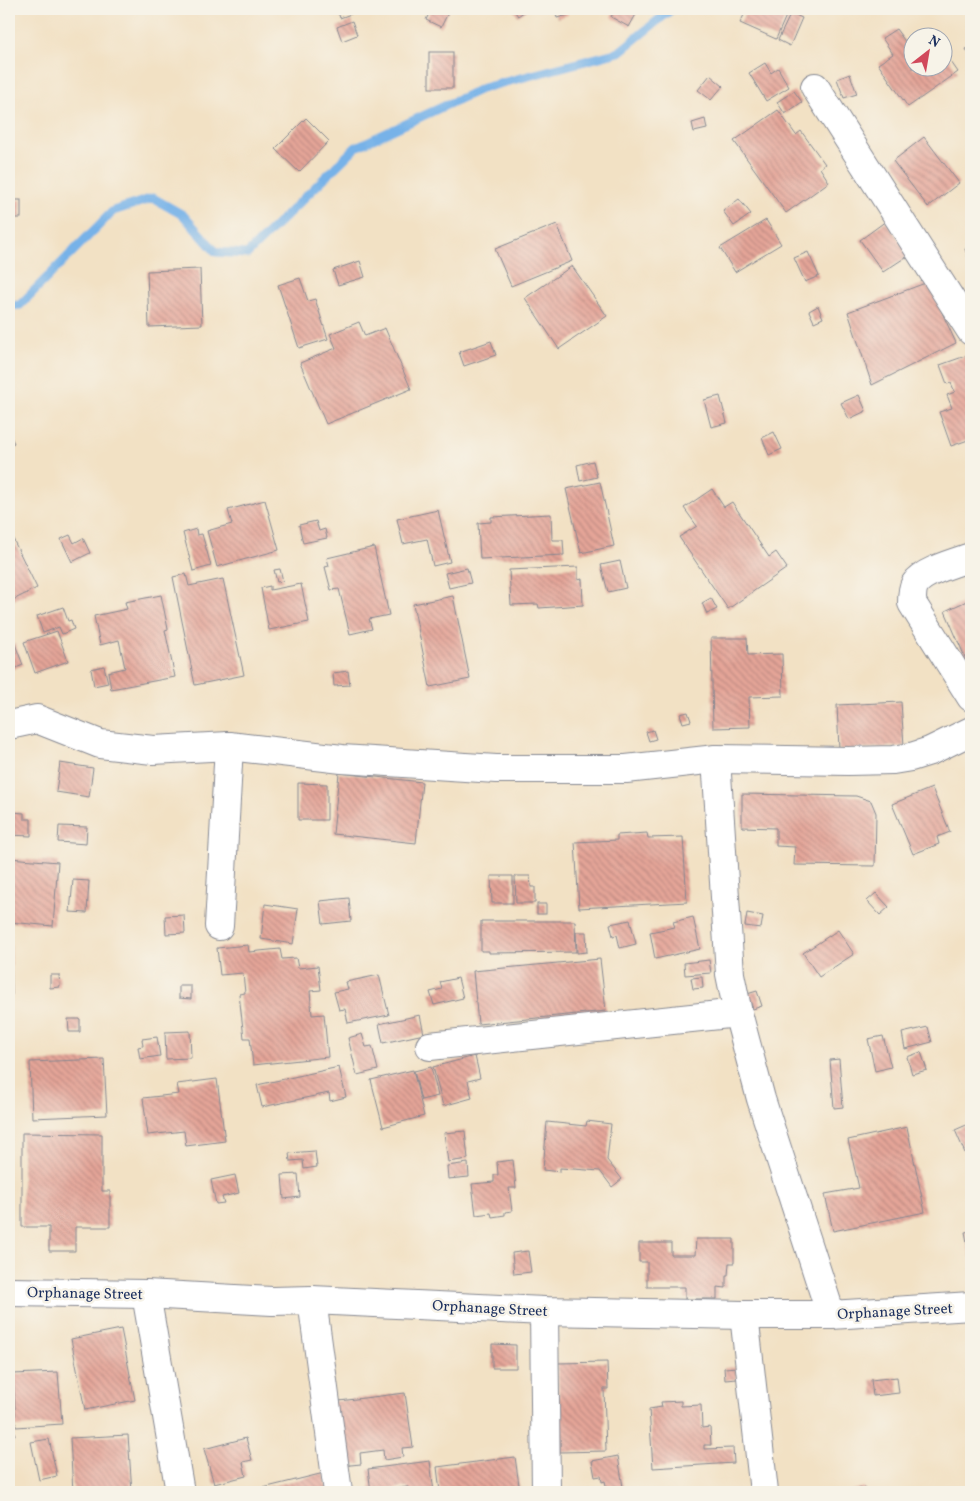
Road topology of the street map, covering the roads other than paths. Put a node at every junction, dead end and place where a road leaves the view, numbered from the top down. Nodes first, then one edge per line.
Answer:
1 (815, 87) dead end
2 (971, 331) edge
3 (971, 557) edge
4 (971, 697) edge
5 (9, 725) edge
6 (971, 731) edge
7 (229, 746) junction
8 (716, 759) junction
9 (219, 926) dead end
10 (738, 1013) junction
11 (430, 1046) dead end
12 (9, 1292) edge
13 (146, 1294) junction
14 (312, 1300) junction
15 (971, 1306) edge
16 (544, 1311) junction
17 (744, 1315) junction
18 (831, 1315) junction
19 (180, 1492) edge
20 (338, 1492) edge
21 (546, 1492) edge
22 (764, 1492) edge

1 - 2 street
3 - 4 street
5 - 7 street
6 - 8 street
7 - 8 street
7 - 9 street
8 - 10 street
10 - 11 street
10 - 18 street
12 - 13 street, Orphanage Street
13 - 14 street, Orphanage Street
13 - 19 street
14 - 16 street, Orphanage Street
14 - 20 street
15 - 18 street, Orphanage Street
16 - 17 street, Orphanage Street
16 - 21 street
17 - 18 street, Orphanage Street
17 - 22 street

